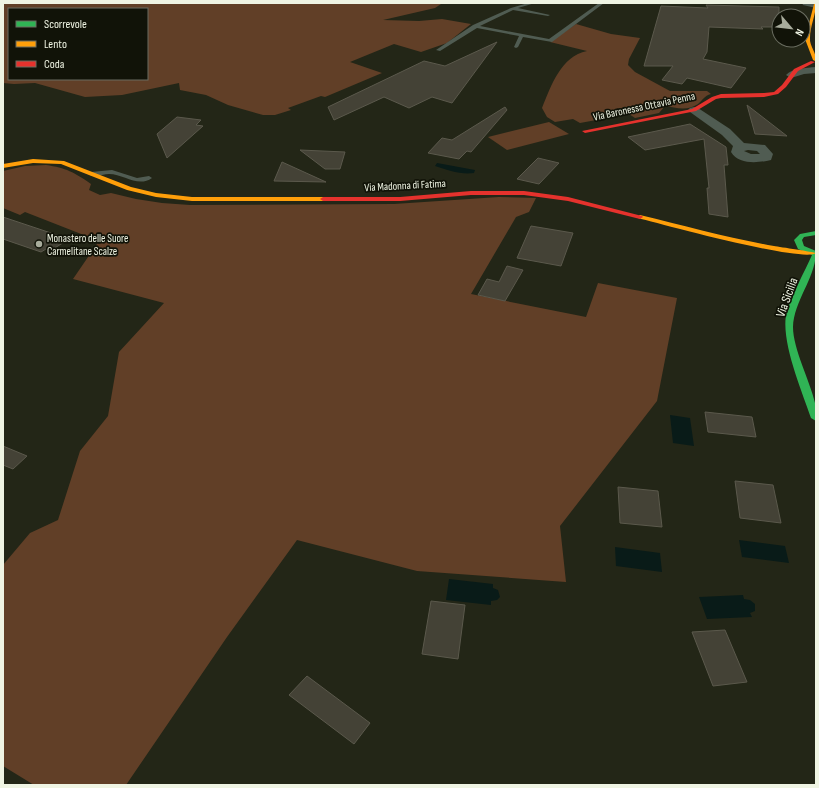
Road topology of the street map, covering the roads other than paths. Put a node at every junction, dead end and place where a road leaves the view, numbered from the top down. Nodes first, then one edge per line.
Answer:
1 (533, 3) edge
2 (602, 3) edge
3 (806, 3) edge
4 (816, 6) edge
5 (512, 9) junction
6 (548, 15) dead end
7 (476, 26) junction
8 (811, 26) edge
9 (522, 36) junction
10 (516, 47) dead end
11 (809, 48) edge
12 (438, 50) dead end
13 (815, 64) edge
14 (791, 75) joint
15 (694, 110) junction
16 (585, 131) dead end
17 (741, 147) dead end
18 (3, 166) edge
19 (91, 174) junction
20 (149, 178) dead end
21 (816, 226) edge
22 (816, 233) edge
23 (804, 234) junction
24 (790, 235) dead end
25 (719, 236) junction
26 (762, 236) dead end
27 (814, 254) edge
28 (816, 418) edge

1 - 5 lane
2 - 9 lane
3 - 4 street
4 - 8 main road
5 - 6 lane
5 - 7 lane
7 - 9 lane
7 - 12 lane
9 - 10 lane
11 - 13 main road
13 - 14 street
14 - 15 main road, Via Baronessa Ottavia Penna
15 - 16 main road, Via Baronessa Ottavia Penna
15 - 17 street
18 - 19 main road, Via Madonna di Fatima
19 - 20 lane
19 - 25 main road, Via Madonna di Fatima
21 - 23 main road
22 - 23 main road
23 - 24 main road
23 - 27 main road
25 - 26 main road
25 - 27 main road
27 - 28 main road, Via Sicilia

